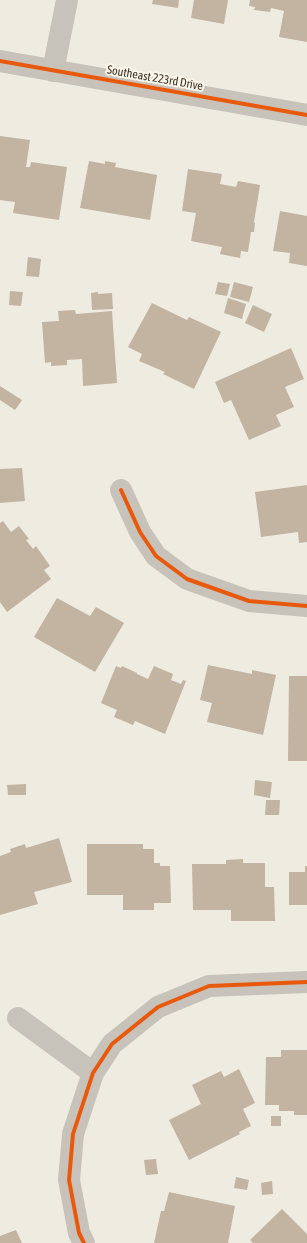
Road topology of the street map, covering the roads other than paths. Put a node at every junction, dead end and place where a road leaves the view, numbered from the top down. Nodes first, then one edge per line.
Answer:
1 (67, 0) edge
2 (0, 61) edge
3 (54, 71) junction
4 (307, 115) edge
5 (121, 490) dead end
6 (307, 606) edge
7 (307, 982) edge
8 (18, 1018) dead end
9 (93, 1073) junction
10 (84, 1243) edge

1 - 3 street
2 - 3 street, Southeast 223rd Drive
3 - 4 street, Southeast 223rd Drive
5 - 6 street
7 - 9 street
8 - 9 street
9 - 10 street

